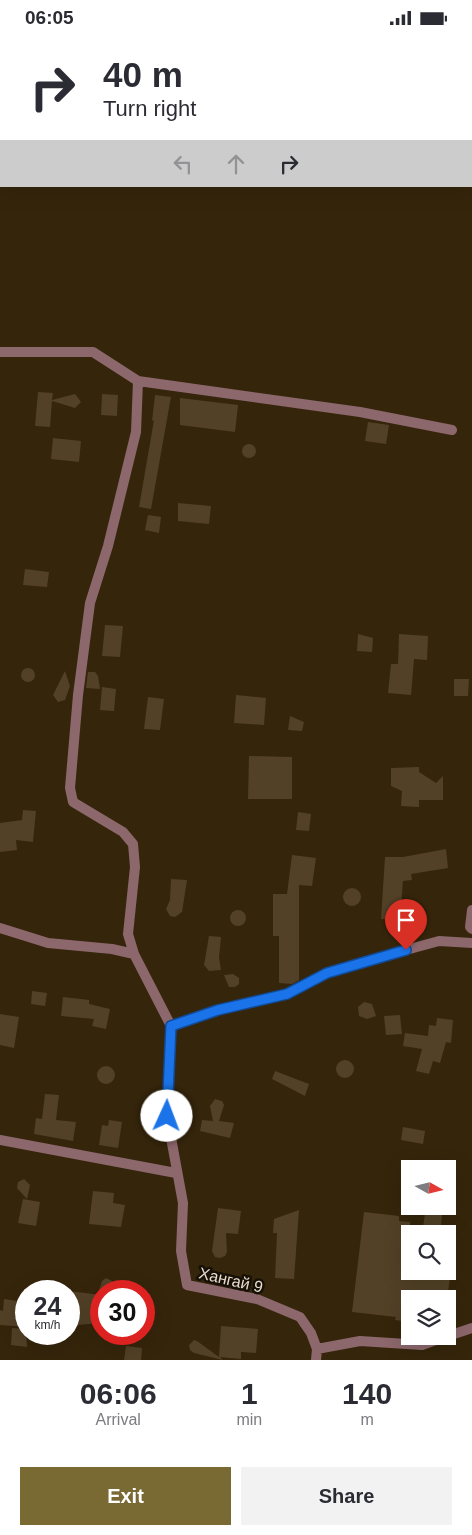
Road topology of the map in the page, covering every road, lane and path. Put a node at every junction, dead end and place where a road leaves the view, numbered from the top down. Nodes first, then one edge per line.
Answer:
1 (0, 352) edge
2 (138, 381) junction
3 (452, 430) dead end
4 (472, 910) edge
5 (0, 928) edge
6 (472, 929) edge
7 (472, 943) edge
8 (134, 954) junction
9 (171, 1026) junction
10 (0, 1140) edge
11 (176, 1173) junction
12 (472, 1328) edge
13 (456, 1333) edge
14 (401, 1344) edge
15 (317, 1355) edge

1 - 2 street
2 - 3 street
2 - 8 street
4 - 6 street
5 - 8 street
7 - 9 street
8 - 9 street
9 - 11 street
10 - 11 street
11 - 15 street, Хангай 9
12 - 13 street
14 - 15 street

